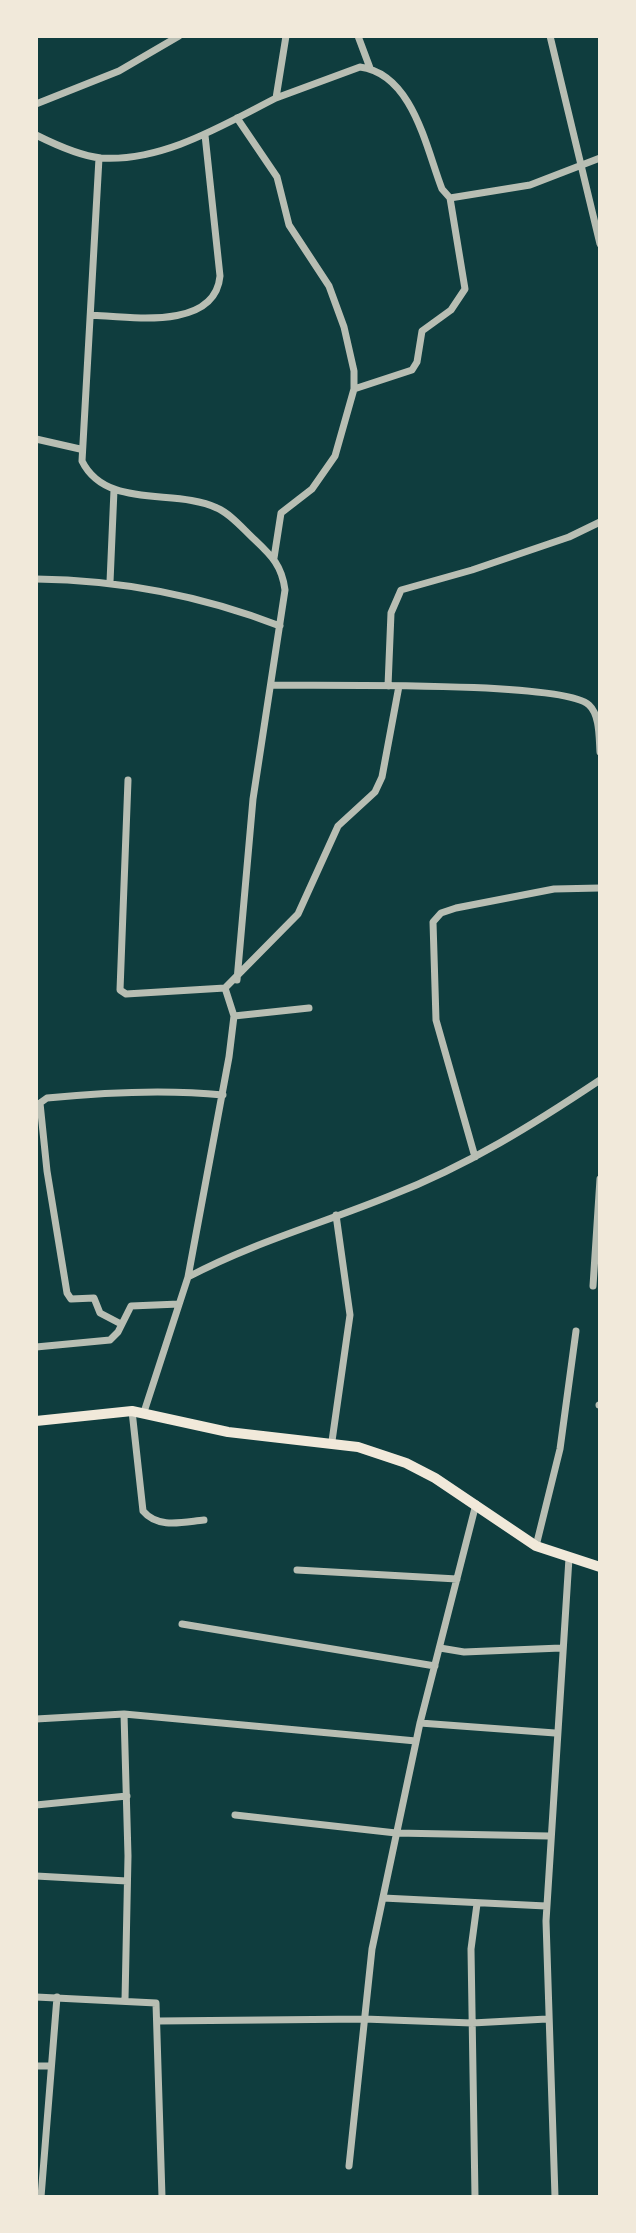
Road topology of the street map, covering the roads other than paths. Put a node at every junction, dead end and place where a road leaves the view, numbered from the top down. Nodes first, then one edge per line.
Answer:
1 (179, 36) edge
2 (286, 36) edge
3 (358, 36) edge
4 (550, 36) edge
5 (370, 68) junction
6 (276, 98) junction
7 (36, 104) edge
8 (237, 118) junction
9 (36, 135) edge
10 (205, 135) junction
11 (99, 158) junction
12 (600, 158) edge
13 (580, 164) junction
14 (450, 198) junction
15 (600, 244) edge
16 (91, 315) junction
17 (354, 389) junction
18 (36, 439) edge
19 (80, 449) junction
20 (114, 490) junction
21 (600, 525) edge
22 (274, 558) junction
23 (36, 579) edge
24 (110, 582) junction
25 (280, 626) junction
26 (271, 685) junction
27 (388, 686) junction
28 (399, 686) junction
29 (598, 714) edge
30 (600, 752) edge
31 (128, 780) dead end
32 (600, 888) edge
33 (237, 980) junction
34 (225, 988) junction
35 (309, 1008) dead end
36 (234, 1016) junction
37 (600, 1080) edge
38 (223, 1095) junction
39 (475, 1157) junction
40 (600, 1179) edge
41 (336, 1215) junction
42 (188, 1277) junction
43 (593, 1286) dead end
44 (179, 1304) junction
45 (121, 1324) junction
46 (576, 1331) dead end
47 (36, 1347) edge
48 (138, 1412) junction
49 (36, 1421) edge
50 (332, 1441) junction
51 (476, 1504) junction
52 (204, 1520) dead end
53 (536, 1546) junction
54 (569, 1558) junction
55 (600, 1567) edge
56 (297, 1570) dead end
57 (457, 1579) junction
58 (182, 1624) dead end
59 (440, 1648) junction
60 (561, 1648) junction
61 (435, 1666) junction
62 (124, 1714) junction
63 (36, 1719) edge
64 (420, 1723) junction
65 (555, 1733) junction
66 (416, 1741) junction
67 (127, 1796) junction
68 (36, 1805) edge
69 (235, 1815) dead end
70 (396, 1833) junction
71 (549, 1836) junction
72 (36, 1876) edge
73 (127, 1881) junction
74 (383, 1898) junction
75 (477, 1904) junction
76 (546, 1906) junction
77 (36, 1997) edge
78 (57, 1997) junction
79 (125, 2000) junction
80 (364, 2019) junction
81 (547, 2019) junction
82 (159, 2021) junction
83 (472, 2023) junction
84 (36, 2066) edge
85 (51, 2066) junction
86 (40, 2159) edge
87 (349, 2166) dead end
88 (41, 2197) edge
89 (162, 2197) edge
90 (475, 2197) edge
91 (555, 2197) edge

1 - 7 street
2 - 6 street
3 - 5 street
4 - 13 street
5 - 6 street
5 - 14 street
6 - 8 street
8 - 10 street
8 - 17 street
9 - 11 street
10 - 11 street
10 - 16 street
11 - 16 street
12 - 13 street
13 - 14 street
13 - 15 street
14 - 17 street
16 - 19 street
17 - 22 street
18 - 19 street
19 - 20 street
20 - 22 street
20 - 24 street
21 - 27 street
22 - 25 street
23 - 24 street
24 - 25 street
25 - 26 street
26 - 27 street
26 - 33 street
27 - 28 street
28 - 29 street
28 - 33 street
29 - 30 street
31 - 34 street
32 - 39 street
33 - 34 street
34 - 36 street
35 - 36 street
36 - 38 street
37 - 39 street
38 - 42 street
38 - 45 street
39 - 41 street
40 - 43 street
41 - 42 street
41 - 50 street
42 - 44 street
44 - 45 street
44 - 48 street
45 - 47 street
46 - 53 street
48 - 49 main road
48 - 50 main road
48 - 52 street
50 - 51 main road
51 - 53 main road
51 - 57 street
53 - 54 main road
54 - 55 main road
54 - 60 street
56 - 57 street
57 - 59 street
58 - 61 street
59 - 60 street
59 - 61 street
60 - 65 street
61 - 64 street
62 - 63 street
62 - 66 street
62 - 67 street
64 - 65 street
64 - 66 street
65 - 71 street
66 - 70 street
67 - 68 street
67 - 73 street
69 - 70 street
70 - 71 street
70 - 74 street
71 - 76 street
72 - 73 street
73 - 79 street
74 - 75 street
74 - 80 street
75 - 76 street
75 - 83 street
76 - 81 street
77 - 78 street
78 - 79 street
78 - 85 street
79 - 82 street
80 - 82 street
80 - 83 street
80 - 87 street
81 - 83 street
81 - 91 street
82 - 89 street
83 - 90 street
84 - 85 street
85 - 86 street
86 - 88 street

